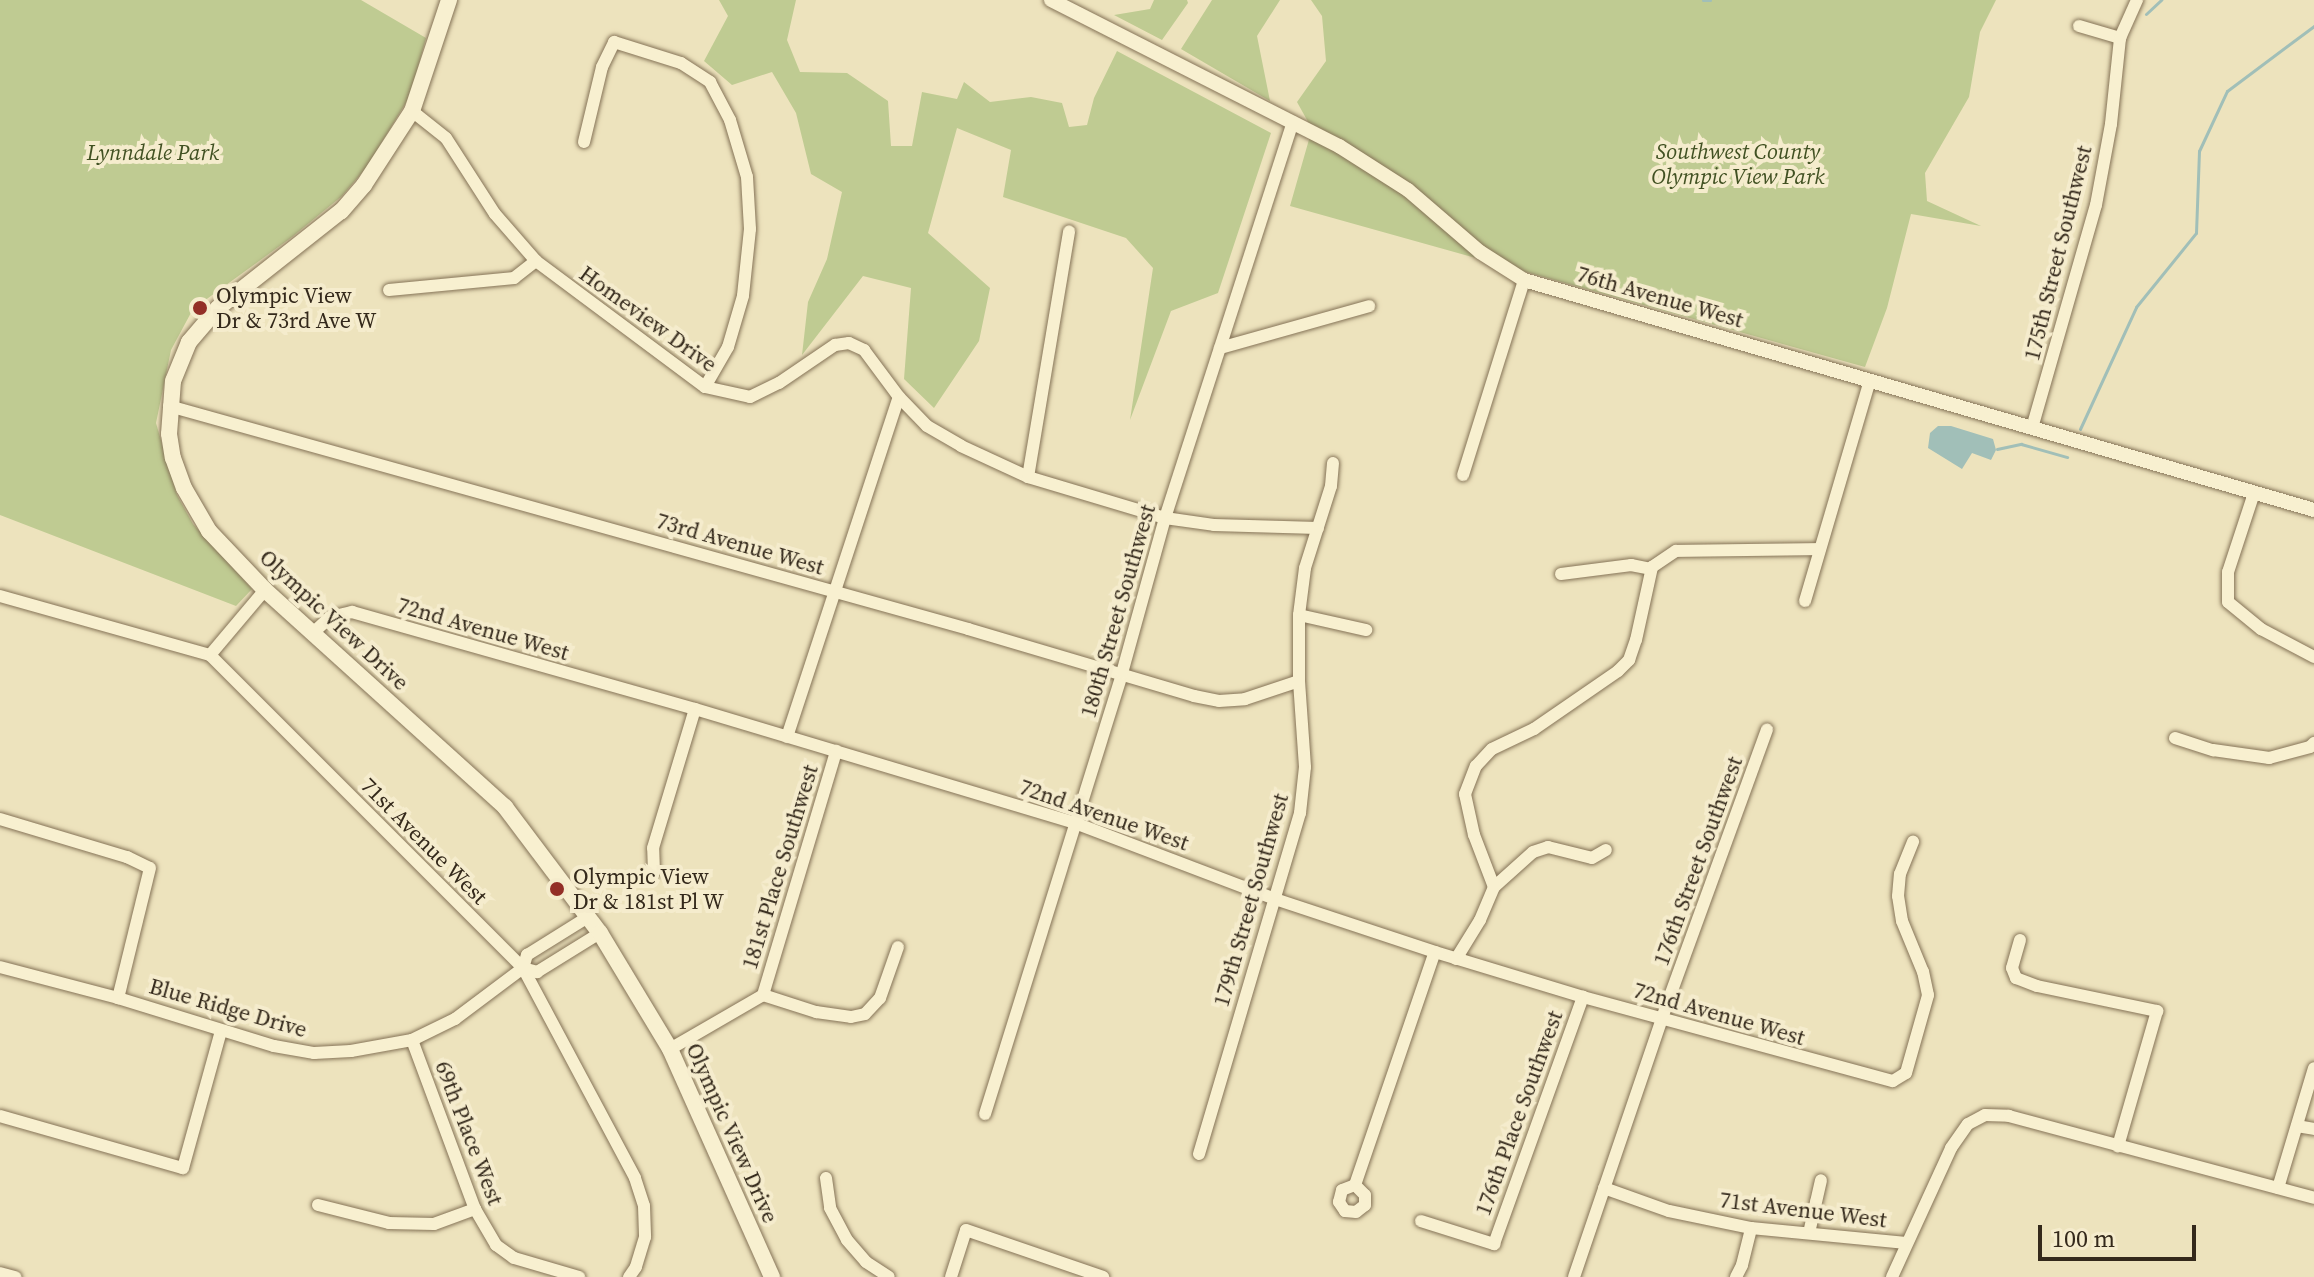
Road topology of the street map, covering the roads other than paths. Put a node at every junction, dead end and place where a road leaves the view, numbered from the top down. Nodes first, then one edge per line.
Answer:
1 (449, 0) edge
2 (1051, 0) edge
3 (2137, 0) edge
4 (2079, 26) dead end
5 (2120, 38) junction
6 (412, 111) junction
7 (1293, 122) junction
8 (584, 142) dead end
9 (1069, 231) dead end
10 (536, 261) junction
11 (1524, 280) junction
12 (389, 290) dead end
13 (1369, 306) dead end
14 (1220, 348) junction
15 (1870, 380) junction
16 (705, 387) junction
17 (899, 397) junction
18 (169, 406) junction
19 (2032, 428) junction
20 (1333, 463) dead end
21 (1463, 475) dead end
22 (1028, 477) junction
23 (2254, 493) junction
24 (2314, 510) edge
25 (1165, 518) junction
26 (1318, 528) junction
27 (1819, 549) junction
28 (1651, 569) junction
29 (1561, 574) dead end
30 (265, 590) junction
31 (833, 591) junction
32 (0, 596) edge
33 (1805, 601) dead end
34 (1299, 615) junction
35 (1366, 630) dead end
36 (314, 632) junction
37 (210, 655) junction
38 (2314, 657) edge
39 (1122, 673) junction
40 (1299, 681) junction
41 (695, 709) junction
42 (1767, 730) dead end
43 (787, 737) junction
44 (2175, 738) dead end
45 (2314, 743) edge
46 (836, 751) junction
47 (0, 819) edge
48 (1075, 823) junction
49 (1913, 841) dead end
50 (1606, 850) dead end
51 (654, 872) dead end
52 (1494, 887) junction
53 (1275, 899) junction
54 (588, 917) junction
55 (600, 933) junction
56 (2020, 940) dead end
57 (898, 947) dead end
58 (1435, 952) junction
59 (1456, 959) junction
60 (0, 967) edge
61 (523, 968) junction
62 (763, 995) junction
63 (1583, 997) junction
64 (118, 998) junction
65 (1662, 1018) junction
66 (221, 1031) junction
67 (412, 1040) junction
68 (670, 1049) junction
69 (2314, 1068) edge
70 (985, 1114) dead end
71 (0, 1116) edge
72 (2297, 1126) junction
73 (2314, 1129) edge
74 (2118, 1146) junction
75 (1199, 1154) dead end
76 (826, 1178) dead end
77 (1821, 1180) dead end
78 (1355, 1185) dead end
79 (1604, 1188) junction
80 (2278, 1188) junction
81 (2314, 1198) edge
82 (318, 1205) dead end
83 (475, 1209) junction
84 (1421, 1221) dead end
85 (1751, 1228) junction
86 (1809, 1233) junction
87 (1906, 1243) junction
88 (0, 1273) edge
89 (15, 1277) edge
90 (579, 1277) edge
91 (629, 1277) edge
92 (772, 1277) edge
93 (889, 1277) edge
94 (951, 1277) edge
95 (1103, 1277) edge
96 (1574, 1277) edge
97 (1736, 1277) edge
98 (1892, 1277) edge

1 - 6 main road, Olympic View Drive
2 - 7 street, 76th Avenue West
3 - 5 street, 175th Street Southwest
4 - 5 street
5 - 19 street, 175th Street Southwest
6 - 10 street, Homeview Drive
6 - 18 main road, Olympic View Drive
7 - 11 street, 76th Avenue West
7 - 14 street, 180th Street Southwest
8 - 16 street
9 - 22 street
10 - 12 street
10 - 16 street, Homeview Drive
11 - 15 street, 76th Avenue West
11 - 21 street
13 - 14 street
14 - 25 street, 180th Street Southwest
15 - 19 street, 76th Avenue West
15 - 27 street
16 - 17 street, Homeview Drive
17 - 22 street
17 - 31 street
18 - 30 main road, Olympic View Drive
18 - 31 street, 73rd Avenue West
19 - 23 street, 76th Avenue West
20 - 26 street, 179th Street Southwest
22 - 25 street
23 - 24 street, 76th Avenue West
23 - 38 street
25 - 26 street
25 - 39 street, 180th Street Southwest
26 - 34 street, 179th Street Southwest
27 - 28 street
27 - 33 street
28 - 29 street
28 - 52 street
30 - 36 main road, Olympic View Drive
30 - 37 street
31 - 39 street, 73rd Avenue West
31 - 43 street
32 - 37 street, 71st Avenue West
34 - 35 street
34 - 40 street, 179th Street Southwest
36 - 41 street, 72nd Avenue West
36 - 54 main road, Olympic View Drive
37 - 61 street, 71st Avenue West
39 - 40 street, 73rd Avenue West
39 - 48 street, 180th Street Southwest
40 - 53 street, 179th Street Southwest
41 - 43 street, 72nd Avenue West
41 - 51 street
42 - 65 street, 176th Street Southwest
43 - 46 street, 72nd Avenue West
44 - 45 street
46 - 48 street, 72nd Avenue West
46 - 62 street, 181st Place Southwest
47 - 64 street
48 - 53 street, 72nd Avenue West
48 - 70 street, 180th Street Southwest
49 - 65 street, 72nd Avenue West
50 - 52 street
52 - 59 street
53 - 58 street, 72nd Avenue West
53 - 75 street, 179th Street Southwest
54 - 55 main road, Olympic View Drive
54 - 61 street, Blue Ridge Drive
55 - 61 street, Blue Ridge Drive
55 - 68 main road, Olympic View Drive
56 - 74 street
57 - 62 street
58 - 59 street, 72nd Avenue West
58 - 78 street
59 - 63 street, 72nd Avenue West
60 - 64 street, Blue Ridge Drive
61 - 67 street, Blue Ridge Drive
61 - 91 street, 71st Avenue West
62 - 68 street
63 - 65 street, 72nd Avenue West
63 - 84 street, 176th Place Southwest
64 - 66 street, Blue Ridge Drive
65 - 79 street, 176th Street Southwest
66 - 67 street, Blue Ridge Drive
66 - 71 street
67 - 83 street, 69th Place West
68 - 92 main road, Olympic View Drive
69 - 72 street
72 - 73 street
72 - 80 street
74 - 80 street
74 - 87 street
76 - 93 street
77 - 86 street
79 - 85 street, 71st Avenue West
79 - 96 street, 176th Street Southwest
80 - 81 street
82 - 83 street
83 - 90 street, 69th Place West
85 - 86 street, 71st Avenue West
85 - 97 street
86 - 87 street, 71st Avenue West
87 - 98 street
88 - 89 street
94 - 95 street

